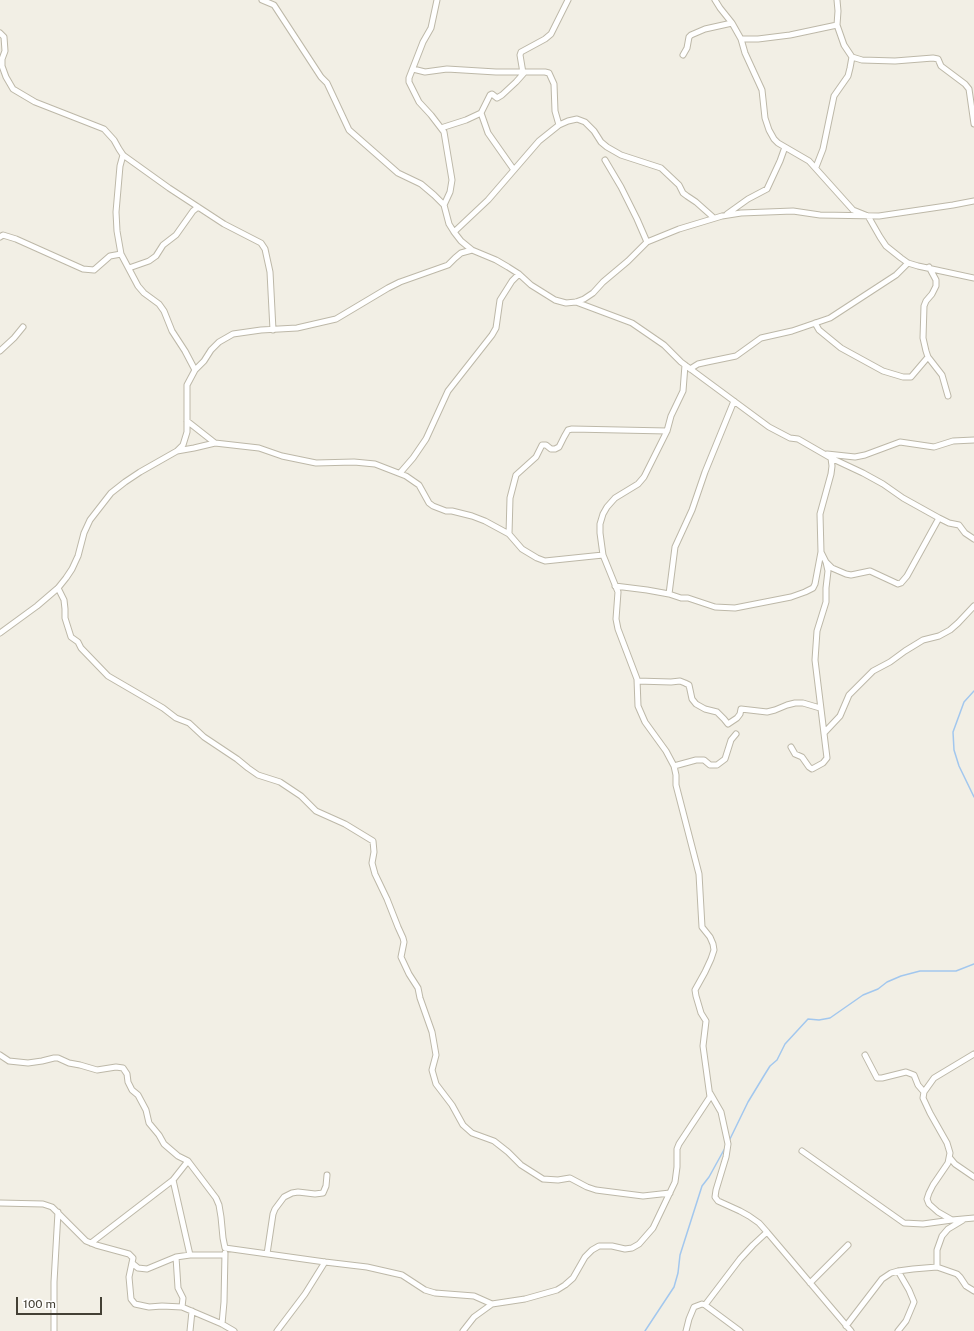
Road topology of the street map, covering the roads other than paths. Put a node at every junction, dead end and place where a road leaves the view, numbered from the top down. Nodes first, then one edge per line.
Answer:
1 (262, 0) edge
2 (438, 0) edge
3 (568, 0) edge
4 (716, 0) edge
5 (838, 0) edge
6 (274, 3) edge
7 (732, 23) junction
8 (837, 25) junction
9 (0, 33) edge
10 (741, 39) junction
11 (684, 55) dead end
12 (852, 57) junction
13 (414, 69) junction
14 (523, 73) junction
15 (972, 95) edge
16 (481, 114) junction
17 (974, 124) edge
18 (558, 125) junction
19 (441, 128) junction
20 (785, 147) junction
21 (124, 155) junction
22 (605, 160) dead end
23 (816, 167) junction
24 (514, 170) junction
25 (974, 201) edge
26 (444, 205) junction
27 (198, 207) junction
28 (726, 215) junction
29 (868, 216) junction
30 (714, 218) junction
31 (454, 232) junction
32 (0, 237) edge
33 (647, 242) junction
34 (472, 250) junction
35 (121, 254) junction
36 (908, 263) junction
37 (929, 267) junction
38 (130, 268) junction
39 (519, 274) junction
40 (974, 278) edge
41 (576, 302) junction
42 (815, 323) junction
43 (23, 327) dead end
44 (273, 330) junction
45 (0, 351) edge
46 (928, 357) junction
47 (686, 365) junction
48 (690, 369) junction
49 (195, 370) junction
50 (948, 396) dead end
51 (734, 401) junction
52 (187, 421) junction
53 (667, 431) junction
54 (974, 440) edge
55 (215, 443) junction
56 (177, 451) junction
57 (824, 454) junction
58 (831, 458) junction
59 (400, 473) junction
60 (939, 518) junction
61 (509, 534) junction
62 (974, 539) edge
63 (821, 552) junction
64 (603, 555) junction
65 (826, 562) junction
66 (615, 586) junction
67 (58, 588) junction
68 (669, 594) junction
69 (974, 606) edge
70 (0, 633) edge
71 (637, 681) junction
72 (820, 708) junction
73 (824, 733) junction
74 (736, 734) dead end
75 (791, 747) dead end
76 (674, 766) junction
77 (974, 1054) edge
78 (0, 1055) edge
79 (865, 1055) dead end
80 (924, 1092) junction
81 (710, 1093) junction
82 (802, 1151) dead end
83 (950, 1158) junction
84 (188, 1161) junction
85 (327, 1175) dead end
86 (974, 1177) edge
87 (173, 1180) junction
88 (670, 1193) junction
89 (0, 1203) edge
90 (58, 1212) junction
91 (974, 1218) edge
92 (952, 1220) junction
93 (963, 1220) junction
94 (767, 1232) junction
95 (91, 1243) junction
96 (848, 1245) dead end
97 (225, 1248) junction
98 (267, 1254) junction
99 (190, 1255) junction
100 (225, 1255) junction
101 (176, 1257) junction
102 (326, 1262) junction
103 (132, 1263) junction
104 (937, 1267) junction
105 (898, 1272) junction
106 (810, 1283) junction
107 (974, 1291) edge
108 (492, 1304) junction
109 (705, 1305) junction
110 (182, 1307) junction
111 (192, 1311) junction
112 (222, 1324) junction
113 (846, 1326) junction
114 (54, 1331) edge
115 (190, 1331) edge
116 (234, 1331) edge
117 (277, 1331) edge
118 (462, 1331) edge
119 (686, 1331) edge
120 (740, 1331) edge
121 (850, 1331) edge
122 (898, 1331) edge

1 - 6 street
2 - 13 street
3 - 14 street
4 - 7 street
5 - 8 street
6 - 26 street
7 - 10 street
7 - 11 street
8 - 10 street
8 - 12 street
9 - 21 street
10 - 20 street
12 - 15 street
12 - 23 street
13 - 14 street
13 - 19 street
14 - 16 street
14 - 18 street
15 - 17 street
16 - 19 street
16 - 24 street
18 - 24 street
18 - 30 street
19 - 26 street
20 - 23 street
20 - 28 street
21 - 27 street
21 - 35 street
22 - 33 street
23 - 29 street
24 - 31 street
25 - 29 street
26 - 31 street
27 - 38 street
27 - 44 street
28 - 29 street
28 - 30 street
29 - 36 street
30 - 33 street
31 - 34 street
32 - 35 street
33 - 41 street
34 - 39 street
34 - 44 street
35 - 38 street
36 - 37 street
36 - 42 street
37 - 40 street
37 - 46 street
38 - 49 street
39 - 41 street
39 - 59 street
41 - 47 street
42 - 46 street
42 - 48 street
43 - 45 street
44 - 49 street
46 - 50 street
47 - 48 street
47 - 53 street
48 - 51 street
49 - 52 street
51 - 57 street
51 - 68 street
52 - 55 street
52 - 56 street
53 - 61 street
53 - 64 street
54 - 57 street
55 - 56 street
55 - 59 street
56 - 67 street
57 - 58 street
58 - 60 street
58 - 63 street
59 - 61 street
60 - 62 street
60 - 65 street
61 - 64 street
63 - 65 street
63 - 68 street
64 - 66 street
65 - 72 street
66 - 68 street
66 - 71 street
67 - 70 street
67 - 88 street
69 - 73 street
71 - 72 street
71 - 76 street
72 - 73 street
73 - 75 street
74 - 76 street
76 - 81 street
77 - 80 street
78 - 84 street
79 - 80 street
80 - 83 street
81 - 88 street
81 - 94 street
82 - 92 street
83 - 86 street
83 - 92 street
84 - 87 street
84 - 97 street
85 - 98 street
87 - 95 street
87 - 99 street
88 - 108 street
89 - 90 street
90 - 95 street
90 - 114 street
91 - 93 street
92 - 93 street
93 - 104 street
94 - 106 street
94 - 109 street
95 - 103 street
96 - 106 street
97 - 98 street
97 - 100 street
98 - 102 street
99 - 100 street
99 - 101 street
100 - 112 street
101 - 103 street
101 - 110 street
102 - 108 street
102 - 117 street
103 - 110 street
104 - 105 street
104 - 107 street
105 - 113 street
105 - 122 street
106 - 113 street
108 - 118 street
109 - 119 street
109 - 120 street
110 - 111 street
111 - 112 street
111 - 115 street
112 - 116 street
113 - 121 street

